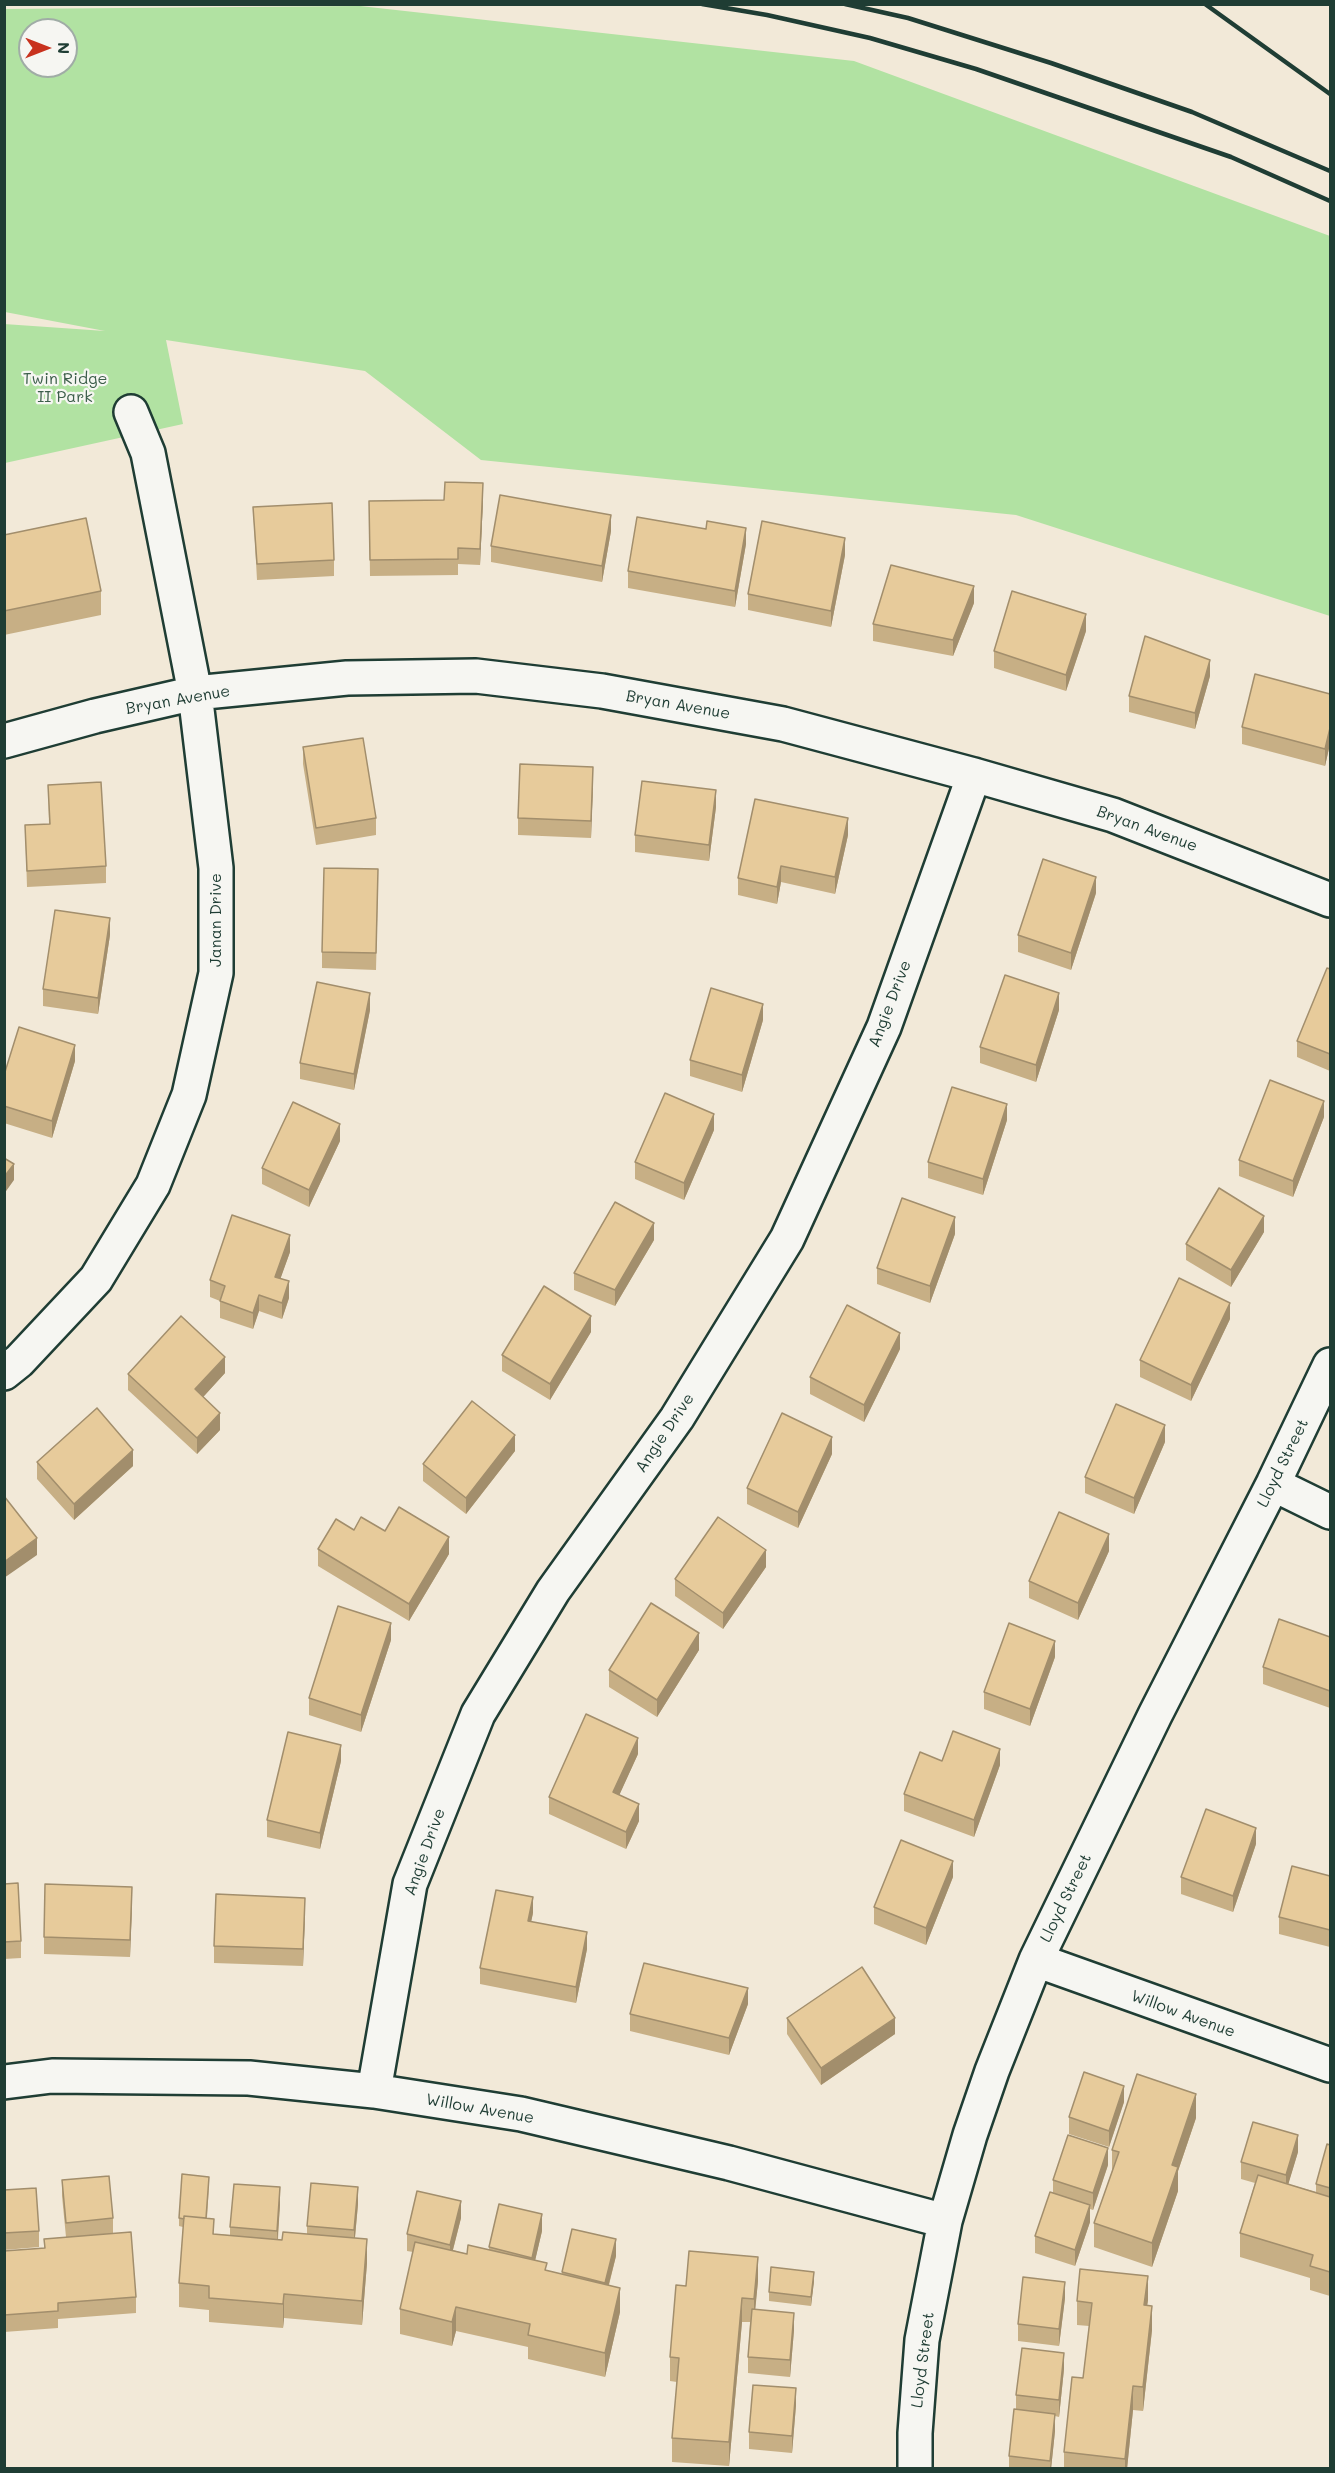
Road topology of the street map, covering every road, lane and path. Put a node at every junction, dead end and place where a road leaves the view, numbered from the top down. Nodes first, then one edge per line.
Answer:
1 (131, 412) dead end
2 (195, 693) junction
3 (4, 741) edge
4 (974, 774) junction
5 (1330, 900) edge
6 (1330, 1365) edge
7 (4, 1373) edge
8 (1273, 1484) junction
9 (1330, 1512) edge
10 (1036, 1960) junction
11 (1330, 2065) edge
12 (4, 2082) edge
13 (374, 2091) junction
14 (945, 2221) junction
15 (915, 2469) edge

1 - 2 street, Janan Drive
2 - 3 street, Bryan Avenue
2 - 4 street, Bryan Avenue
2 - 7 street, Janan Drive
4 - 5 street, Bryan Avenue
4 - 13 street, Angie Drive
6 - 8 street, Lloyd Street
8 - 9 street
8 - 10 street, Lloyd Street
10 - 11 street, Willow Avenue
10 - 14 street, Lloyd Street
12 - 13 street, Willow Avenue
13 - 14 street, Willow Avenue
14 - 15 street, Lloyd Street

